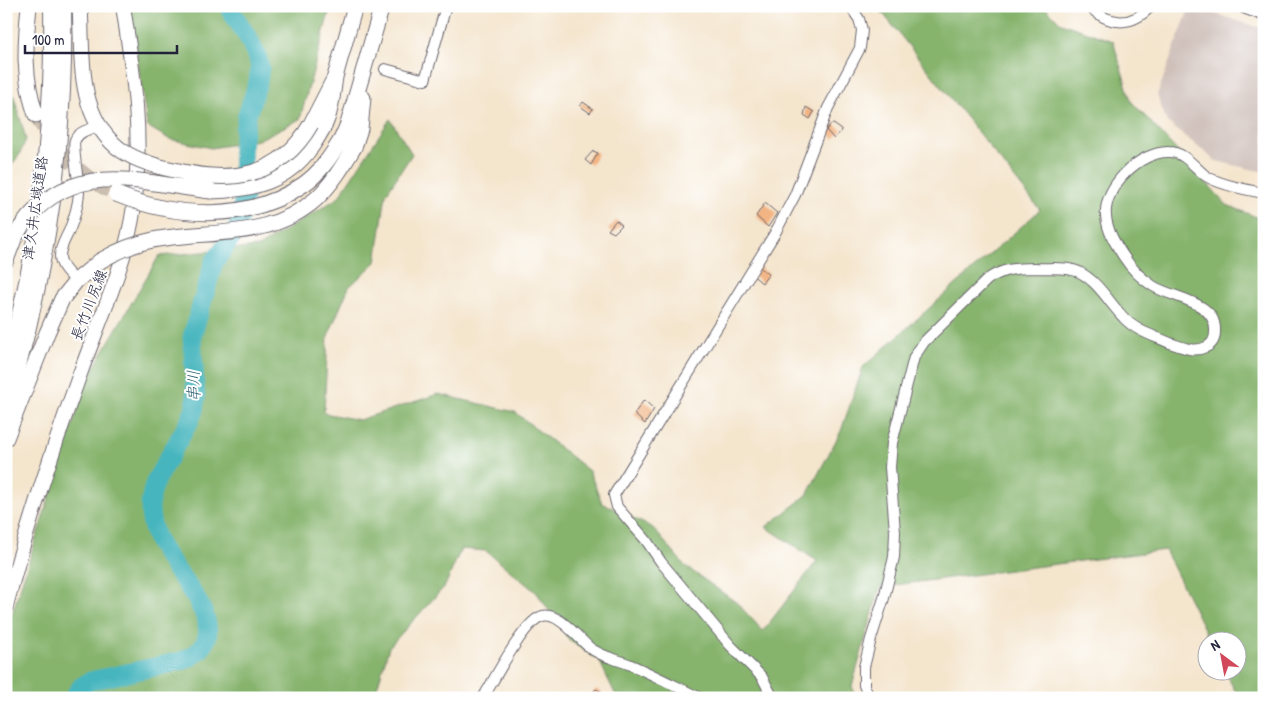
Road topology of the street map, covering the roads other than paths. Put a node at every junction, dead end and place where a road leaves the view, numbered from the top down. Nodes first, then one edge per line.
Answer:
1 (28, 6) edge
2 (51, 6) edge
3 (64, 6) edge
4 (80, 6) edge
5 (123, 6) edge
6 (354, 6) edge
7 (382, 6) edge
8 (446, 6) edge
9 (850, 6) edge
10 (1089, 6) edge
11 (1151, 6) edge
12 (1245, 6) edge
13 (1264, 13) edge
14 (385, 69) dead end
15 (36, 115) tunnel mouth
16 (98, 127) junction
17 (317, 127) junction
18 (348, 144) junction
19 (1264, 193) edge
20 (116, 194) tunnel mouth
21 (6, 260) edge
22 (76, 281) junction
23 (6, 364) edge
24 (6, 410) edge
25 (6, 438) edge
26 (6, 606) edge
27 (483, 698) edge
28 (700, 698) edge
29 (773, 698) edge
30 (869, 698) edge

1 - 15 highway
2 - 23 main road, 津久井広域道路
3 - 24 main road, 津久井広域道路
4 - 16 highway
5 - 26 main road, 長竹川尻線
6 - 17 highway
7 - 18 highway
8 - 14 street
9 - 29 street
10 - 11 street
12 - 13 highway
16 - 17 highway, bridge
16 - 22 street
17 - 21 highway, bridge
18 - 20 highway, bridge
18 - 22 highway, bridge
19 - 30 street
22 - 25 highway
27 - 28 street

